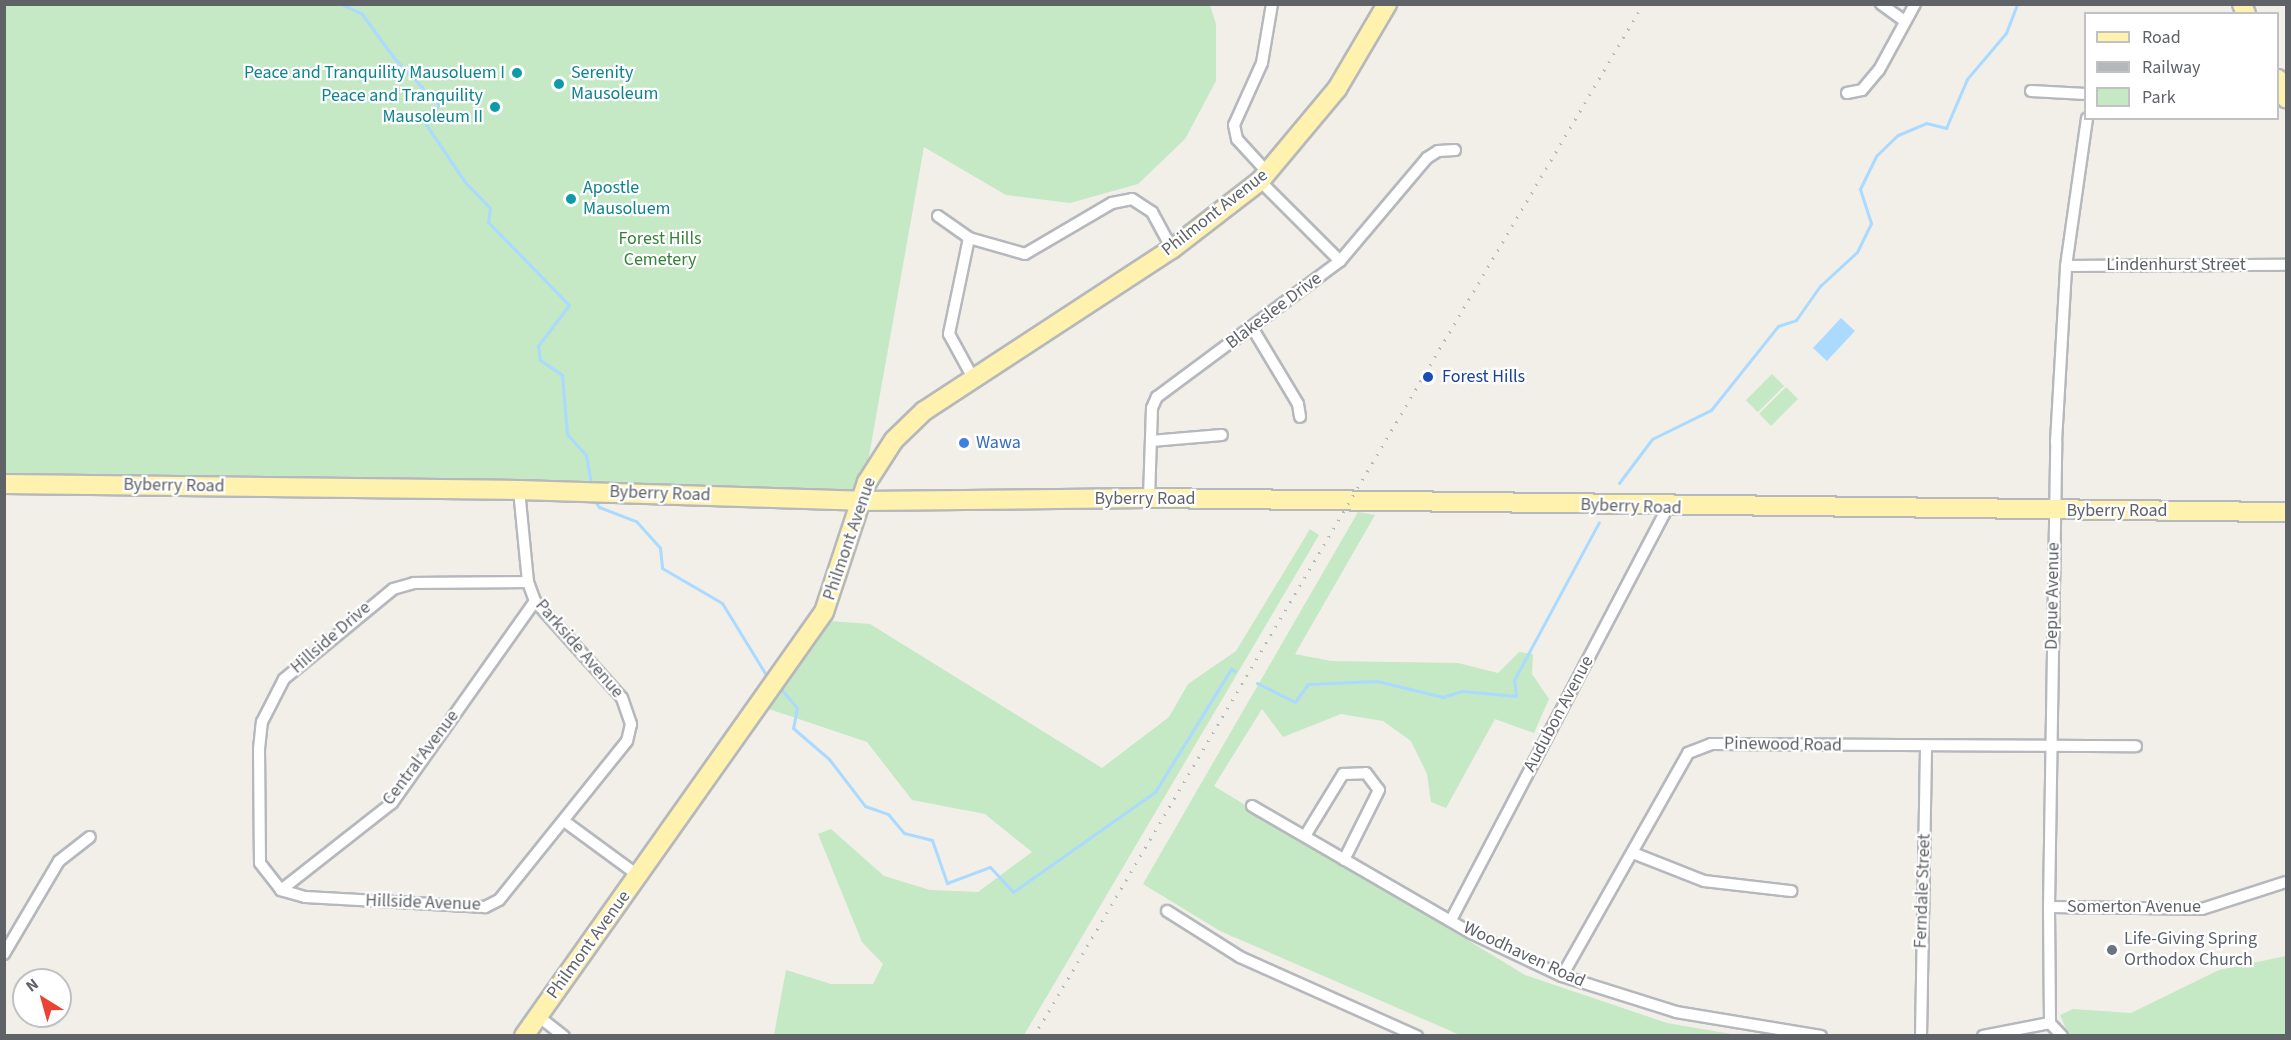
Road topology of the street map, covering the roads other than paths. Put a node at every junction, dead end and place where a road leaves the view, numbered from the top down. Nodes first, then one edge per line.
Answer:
1 (1272, 4) edge
2 (1387, 4) edge
3 (1881, 4) edge
4 (1915, 4) edge
5 (1903, 20) junction
6 (2031, 91) dead end
7 (1847, 93) dead end
8 (2084, 94) edge
9 (2088, 120) edge
10 (1455, 150) dead end
11 (1264, 177) junction
12 (938, 216) dead end
13 (969, 238) junction
14 (1172, 249) junction
15 (1341, 261) junction
16 (2286, 265) edge
17 (2066, 266) junction
18 (1253, 329) junction
19 (972, 378) junction
20 (1300, 417) dead end
21 (1222, 435) dead end
22 (1151, 441) junction
23 (4, 484) edge
24 (519, 490) junction
25 (1149, 498) junction
26 (861, 501) junction
27 (1667, 508) junction
28 (2055, 510) junction
29 (2286, 512) edge
30 (528, 582) junction
31 (535, 601) junction
32 (2136, 746) dead end
33 (1926, 747) junction
34 (2051, 747) junction
35 (1252, 806) dead end
36 (564, 821) junction
37 (1305, 836) junction
38 (90, 837) dead end
39 (1633, 853) junction
40 (1344, 860) junction
41 (639, 876) junction
42 (2286, 882) edge
43 (281, 890) junction
44 (1791, 891) dead end
45 (2049, 907) junction
46 (1167, 911) dead end
47 (1451, 920) junction
48 (4, 954) edge
49 (1562, 976) junction
50 (538, 1016) junction
51 (2050, 1023) junction
52 (1387, 1031) edge
53 (524, 1035) edge
54 (564, 1035) edge
55 (1417, 1035) edge
56 (1821, 1035) edge
57 (1921, 1035) edge
58 (1983, 1035) edge
59 (2062, 1035) edge

1 - 11 street
2 - 11 main road, Philmont Avenue
3 - 5 street
4 - 5 street
5 - 7 street
6 - 8 street
9 - 17 street, Depue Avenue
10 - 15 street, Blakeslee Drive
11 - 14 main road, Philmont Avenue
11 - 15 street
12 - 13 street
13 - 14 street
13 - 19 street
14 - 19 main road, Philmont Avenue
15 - 18 street, Blakeslee Drive
16 - 17 street, Lindenhurst Street
17 - 28 street, Depue Avenue
18 - 20 street
18 - 22 street, Blakeslee Drive
19 - 26 main road, Philmont Avenue
21 - 22 street
22 - 25 street, Blakeslee Drive
23 - 24 main road, Byberry Road
24 - 26 main road, Byberry Road
24 - 30 street, Parkside Avenue
25 - 26 main road, Byberry Road
25 - 27 main road, Byberry Road
26 - 41 main road, Philmont Avenue
27 - 28 main road, Byberry Road
27 - 47 street, Audubon Avenue
28 - 29 main road, Byberry Road
28 - 34 street, Depue Avenue
30 - 31 street, Parkside Avenue
30 - 43 street, Hillside Drive
31 - 36 street, Parkside Avenue
31 - 43 street, Central Avenue
32 - 34 street, Pinewood Road
33 - 34 street, Pinewood Road
33 - 39 street, Pinewood Road
33 - 57 street, Ferndale Street
34 - 45 street, Depue Avenue
35 - 37 street, Woodhaven Road
36 - 41 street
36 - 43 street, Hillside Avenue
37 - 40 street, Woodhaven Road
37 - 40 street
38 - 48 street
39 - 44 street
39 - 49 street, Pinewood Road
40 - 47 street, Woodhaven Road
41 - 50 main road, Philmont Avenue
42 - 45 street, Somerton Avenue
45 - 51 street, Depue Avenue
46 - 52 street
47 - 49 street, Woodhaven Road
49 - 56 street, Woodhaven Road
50 - 53 main road, Philmont Avenue
50 - 54 street
51 - 58 street
51 - 59 street
52 - 55 street

